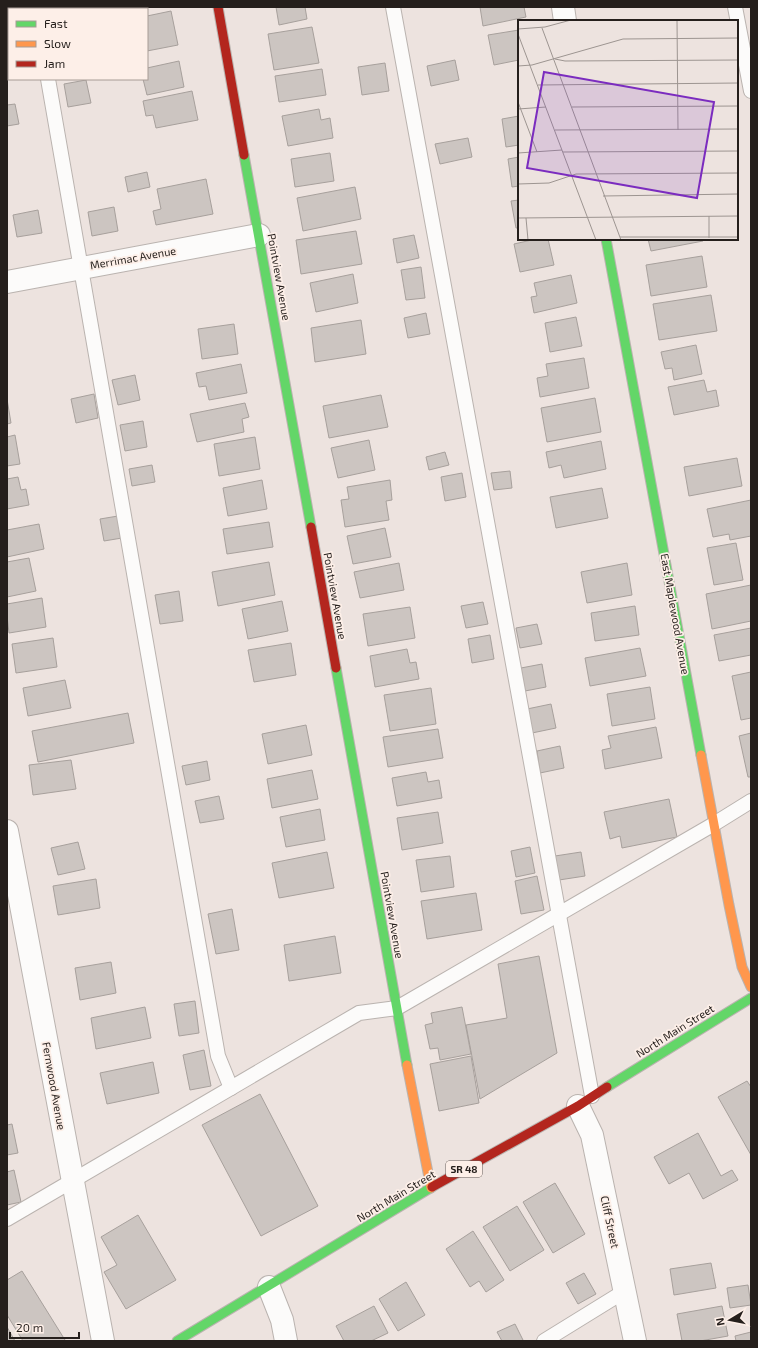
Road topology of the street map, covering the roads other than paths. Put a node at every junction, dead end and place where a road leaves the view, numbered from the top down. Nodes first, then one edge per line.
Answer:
1 (218, 7) edge
2 (393, 7) edge
3 (563, 7) edge
4 (735, 7) edge
5 (565, 20) edge
6 (737, 20) edge
7 (738, 23) edge
8 (48, 80) edge
9 (751, 91) edge
10 (259, 235) junction
11 (606, 240) edge
12 (81, 268) junction
13 (7, 282) edge
14 (751, 801) edge
15 (714, 824) junction
16 (7, 831) edge
17 (559, 914) junction
18 (751, 987) edge
19 (751, 998) edge
20 (396, 1008) junction
21 (231, 1088) junction
22 (585, 1101) junction
23 (72, 1181) junction
24 (430, 1188) junction
25 (7, 1219) edge
26 (269, 1287) junction
27 (625, 1291) junction
28 (103, 1341) edge
29 (177, 1341) edge
30 (286, 1341) edge
31 (544, 1341) edge
32 (634, 1341) edge

1 - 10 street, Pointview Avenue
2 - 17 lane
3 - 5 street
4 - 6 lane
7 - 9 lane
8 - 12 lane
10 - 12 street, Merrimac Avenue
10 - 20 street, Pointview Avenue
11 - 15 street, East Maplewood Avenue
12 - 13 street, Merrimac Avenue
12 - 21 lane
14 - 15 lane
15 - 17 lane
15 - 18 street, East Maplewood Avenue
16 - 23 street, Fernwood Avenue
17 - 20 lane
17 - 22 lane
19 - 22 street, North Main Street / SR 48
20 - 21 lane
20 - 24 street, Pointview Avenue
21 - 23 lane
22 - 24 street, North Main Street / SR 48
22 - 27 street, Cliff Street
23 - 25 lane
23 - 28 street, Fernwood Avenue
24 - 26 street, North Main Street / SR 48
26 - 29 street, North Main Street / SR 48
26 - 30 street
27 - 31 lane
27 - 32 street, Cliff Street

